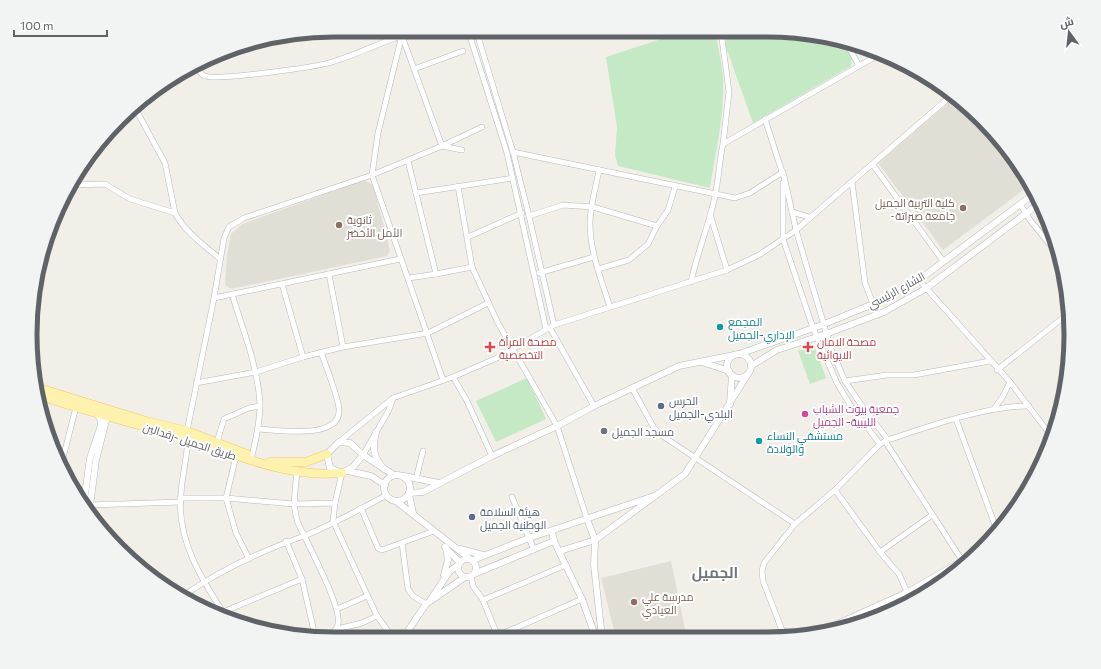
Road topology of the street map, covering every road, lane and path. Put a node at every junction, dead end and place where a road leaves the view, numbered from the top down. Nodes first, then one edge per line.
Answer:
1 (397, 37) edge
2 (402, 37) edge
3 (403, 37) edge
4 (470, 37) edge
5 (478, 37) edge
6 (722, 37) edge
7 (850, 49) edge
8 (463, 51) dead end
9 (874, 58) edge
10 (859, 66) junction
11 (414, 69) junction
12 (199, 70) edge
13 (948, 98) edge
14 (137, 112) edge
15 (765, 118) junction
16 (482, 127) dead end
17 (723, 144) junction
18 (442, 146) junction
19 (462, 150) dead end
20 (513, 152) junction
21 (408, 161) junction
22 (873, 165) junction
23 (599, 170) junction
24 (783, 172) junction
25 (372, 175) junction
26 (513, 178) junction
27 (852, 182) junction
28 (78, 185) edge
29 (458, 186) junction
30 (675, 186) junction
31 (416, 193) junction
32 (715, 195) junction
33 (1030, 197) edge
34 (1020, 204) junction
35 (593, 207) junction
36 (1035, 207) edge
37 (792, 212) junction
38 (175, 213) junction
39 (522, 214) junction
40 (710, 214) junction
41 (1026, 214) junction
42 (529, 216) junction
43 (809, 217) junction
44 (657, 226) junction
45 (796, 230) junction
46 (468, 237) junction
47 (783, 239) junction
48 (1049, 244) edge
49 (594, 258) junction
50 (400, 259) junction
51 (220, 260) junction
52 (943, 261) junction
53 (472, 267) junction
54 (598, 269) junction
55 (727, 270) junction
56 (541, 272) junction
57 (329, 274) junction
58 (436, 274) junction
59 (533, 274) junction
60 (409, 278) junction
61 (919, 280) junction
62 (691, 282) junction
63 (282, 284) junction
64 (926, 289) junction
65 (232, 294) junction
66 (214, 298) junction
67 (488, 302) junction
68 (873, 304) junction
69 (610, 307) junction
70 (1063, 318) edge
71 (822, 325) junction
72 (550, 327) junction
73 (813, 328) junction
74 (428, 333) junction
75 (826, 334) junction
76 (817, 337) junction
77 (343, 346) junction
78 (512, 350) junction
79 (321, 352) junction
80 (736, 355) junction
81 (303, 357) junction
82 (990, 361) junction
83 (700, 362) junction
84 (751, 366) junction
85 (997, 370) junction
86 (256, 372) junction
87 (731, 373) junction
88 (748, 374) junction
89 (453, 377) junction
90 (443, 380) junction
91 (845, 381) junction
92 (1010, 382) junction
93 (196, 383) junction
94 (632, 388) junction
95 (42, 389) edge
96 (44, 397) edge
97 (393, 398) junction
98 (730, 405) junction
99 (260, 406) junction
100 (594, 406) junction
101 (1029, 406) junction
102 (76, 407) junction
103 (994, 409) junction
104 (96, 412) junction
105 (108, 412) junction
106 (956, 419) junction
107 (557, 426) junction
108 (258, 429) junction
109 (1048, 431) edge
110 (376, 432) junction
111 (187, 435) junction
112 (217, 442) junction
113 (339, 442) junction
114 (885, 442) junction
115 (423, 450) dead end
116 (327, 454) junction
117 (363, 455) junction
118 (64, 456) edge
119 (236, 456) junction
120 (252, 456) junction
121 (492, 456) junction
122 (695, 458) junction
123 (384, 469) junction
124 (345, 472) junction
125 (297, 473) junction
126 (394, 475) junction
127 (403, 476) junction
128 (416, 479) junction
129 (440, 483) junction
130 (385, 484) junction
131 (835, 490) junction
132 (409, 493) junction
133 (661, 493) junction
134 (387, 496) junction
135 (512, 497) dead end
136 (226, 498) junction
137 (87, 500) edge
138 (181, 500) junction
139 (396, 500) junction
140 (88, 501) edge
141 (335, 503) junction
142 (90, 504) edge
143 (294, 504) junction
144 (362, 508) junction
145 (413, 513) junction
146 (932, 515) junction
147 (587, 519) junction
148 (333, 522) junction
149 (795, 524) junction
150 (995, 525) edge
151 (552, 532) junction
152 (436, 533) junction
153 (304, 535) junction
154 (529, 538) junction
155 (595, 540) junction
156 (286, 541) junction
157 (554, 542) junction
158 (402, 543) junction
159 (446, 548) junction
160 (457, 548) junction
161 (534, 550) junction
162 (560, 551) junction
163 (880, 552) junction
164 (483, 555) junction
165 (249, 559) junction
166 (962, 559) edge
167 (472, 560) junction
168 (459, 564) junction
169 (566, 564) junction
170 (947, 572) edge
171 (470, 576) junction
172 (302, 579) junction
173 (204, 581) junction
174 (441, 583) junction
175 (907, 592) junction
176 (187, 593) edge
177 (367, 596) junction
178 (582, 599) junction
179 (483, 600) junction
180 (428, 603) junction
181 (337, 608) junction
182 (221, 609) edge
183 (226, 611) edge
184 (377, 616) junction
185 (841, 622) edge
186 (337, 629) junction
187 (312, 631) edge
188 (783, 631) edge
189 (334, 632) edge
190 (389, 632) edge
191 (407, 632) edge
192 (495, 632) edge
193 (508, 632) edge
194 (594, 632) edge
195 (601, 632) edge

1 - 12 street
2 - 25 street
3 - 11 street
4 - 26 street
5 - 20 street
6 - 17 street
7 - 10 street
8 - 11 street
9 - 10 street
10 - 15 street
11 - 18 street
13 - 22 street
14 - 38 street
15 - 17 street
15 - 24 street
16 - 18 street
17 - 32 street
18 - 19 street
18 - 21 street
20 - 23 street
20 - 42 street
21 - 25 street
21 - 31 street
22 - 27 street
22 - 52 street
23 - 30 street
23 - 35 street
24 - 32 street
24 - 37 street
24 - 47 street
25 - 50 street
25 - 51 street
26 - 29 street
26 - 39 street
27 - 43 street
27 - 68 street
28 - 38 street
29 - 31 street
29 - 46 street
30 - 32 street
30 - 44 street
31 - 58 street
32 - 40 street
33 - 34 street, الشارع الرئيسي
34 - 41 street
34 - 52 street, الشارع الرئيسي
35 - 42 street
35 - 44 street
35 - 49 street
36 - 41 street, الشارع الرئيسي
37 - 43 street
37 - 45 street
38 - 51 street
39 - 46 street
39 - 59 street
40 - 55 street
40 - 62 street
41 - 48 street
41 - 64 street, الشارع الرئيسي
42 - 56 street
43 - 45 street
44 - 54 street
45 - 47 street
45 - 71 street
46 - 53 street
47 - 55 street
47 - 73 street
49 - 54 street
49 - 56 street
50 - 57 street
50 - 60 street
51 - 66 street
52 - 61 street, الشارع الرئيسي
53 - 58 street
53 - 67 street
54 - 69 street
55 - 62 street
56 - 59 street
56 - 72 street
57 - 63 street
57 - 77 street
58 - 60 street
59 - 72 street
60 - 74 street
61 - 64 street
61 - 68 street, الشارع الرئيسي
62 - 69 street
63 - 65 street
63 - 81 street
64 - 75 street, الشارع الرئيسي
64 - 82 street
65 - 66 street
65 - 86 street
66 - 93 street
67 - 74 street
67 - 78 street
68 - 71 street, الشارع الرئيسي
69 - 72 street
70 - 85 street
71 - 73 street, الشارع الرئيسي
71 - 75 street
72 - 78 street
72 - 100 street
73 - 76 street
73 - 80 street, الشارع الرئيسي
74 - 77 street
74 - 90 street
75 - 76 street, الشارع الرئيسي
75 - 91 street
76 - 84 street, الشارع الرئيسي
76 - 114 street
77 - 79 street
78 - 89 street
78 - 107 street
79 - 81 street
79 - 108 street
80 - 83 street, الشارع الرئيسي
80 - 84 street
80 - 87 street
81 - 86 street
82 - 85 street
82 - 91 street
83 - 87 street
83 - 94 street, الشارع الرئيسي
84 - 88 street
85 - 92 street
86 - 93 street
86 - 99 street
87 - 88 street
87 - 98 street
88 - 98 street
89 - 90 street
89 - 121 street
90 - 97 street
91 - 114 street
92 - 101 street
92 - 103 street
93 - 111 street
94 - 100 street, الشارع الرئيسي
94 - 122 street
95 - 105 main road, طريق الجميل -رقدالين
96 - 102 main road, طريق الجميل -رقدالين
97 - 110 street
97 - 113 street
98 - 122 street
99 - 108 street
99 - 112 street
100 - 107 street, الشارع الرئيسي
101 - 103 street
101 - 109 street
102 - 104 main road, طريق الجميل -رقدالين
102 - 118 street
103 - 106 street
104 - 105 main road, طريق الجميل -رقدالين
104 - 137 street
105 - 111 main road, طريق الجميل -رقدالين
105 - 140 street
106 - 114 street
106 - 150 street
107 - 121 street, الشارع الرئيسي
107 - 147 street
108 - 120 street
110 - 117 street
110 - 123 street
111 - 112 main road, طريق الجميل -رقدالين
111 - 119 main road, طريق الجميل -رقدالين
111 - 138 street
112 - 120 main road, طريق الجميل -رقدالين
113 - 116 street
113 - 117 street
114 - 131 street
114 - 146 street
115 - 128 street
116 - 120 main road, طريق الجميل -رقدالين
116 - 124 street
117 - 123 street
117 - 124 street
119 - 125 main road, طريق الجميل -رقدالين
119 - 136 street
121 - 129 street
122 - 133 street
122 - 149 street
123 - 126 street
124 - 125 main road, طريق الجميل -رقدالين
124 - 130 street
124 - 141 street
125 - 143 street
126 - 127 street
126 - 130 street
127 - 128 street
127 - 132 street
128 - 129 street
129 - 132 street
130 - 134 street
131 - 149 street
131 - 163 street
132 - 139 street
132 - 145 street
133 - 147 street
133 - 155 street
134 - 139 street
134 - 144 street
135 - 154 street
136 - 138 street
136 - 143 street
136 - 165 street
138 - 142 street
138 - 173 street
139 - 145 street
141 - 143 street
141 - 148 street
143 - 153 street
144 - 148 street
144 - 158 street
145 - 152 street
146 - 163 street
146 - 166 street
147 - 151 street
147 - 155 street
148 - 153 street
148 - 177 street
149 - 188 street
151 - 154 street
151 - 157 street
152 - 158 street
152 - 159 street
152 - 160 street
153 - 156 street
153 - 181 street
154 - 161 street
154 - 164 street
155 - 162 street
155 - 195 street
156 - 165 street
156 - 172 street
157 - 161 street
157 - 162 street
158 - 180 street
159 - 168 street
159 - 174 street
160 - 164 street
160 - 167 street
161 - 171 street
162 - 169 street
163 - 175 street
164 - 167 street
165 - 173 street
167 - 168 street
167 - 171 street
168 - 171 street
168 - 174 street
169 - 178 street
169 - 179 street
170 - 175 street
171 - 179 street
171 - 180 street
172 - 183 street
172 - 187 street
173 - 176 street
173 - 182 street
174 - 180 street
175 - 185 street
177 - 181 street
177 - 184 street
178 - 193 street
178 - 194 street
179 - 192 street
180 - 191 street
181 - 186 street
184 - 186 street
184 - 190 street
186 - 189 street

